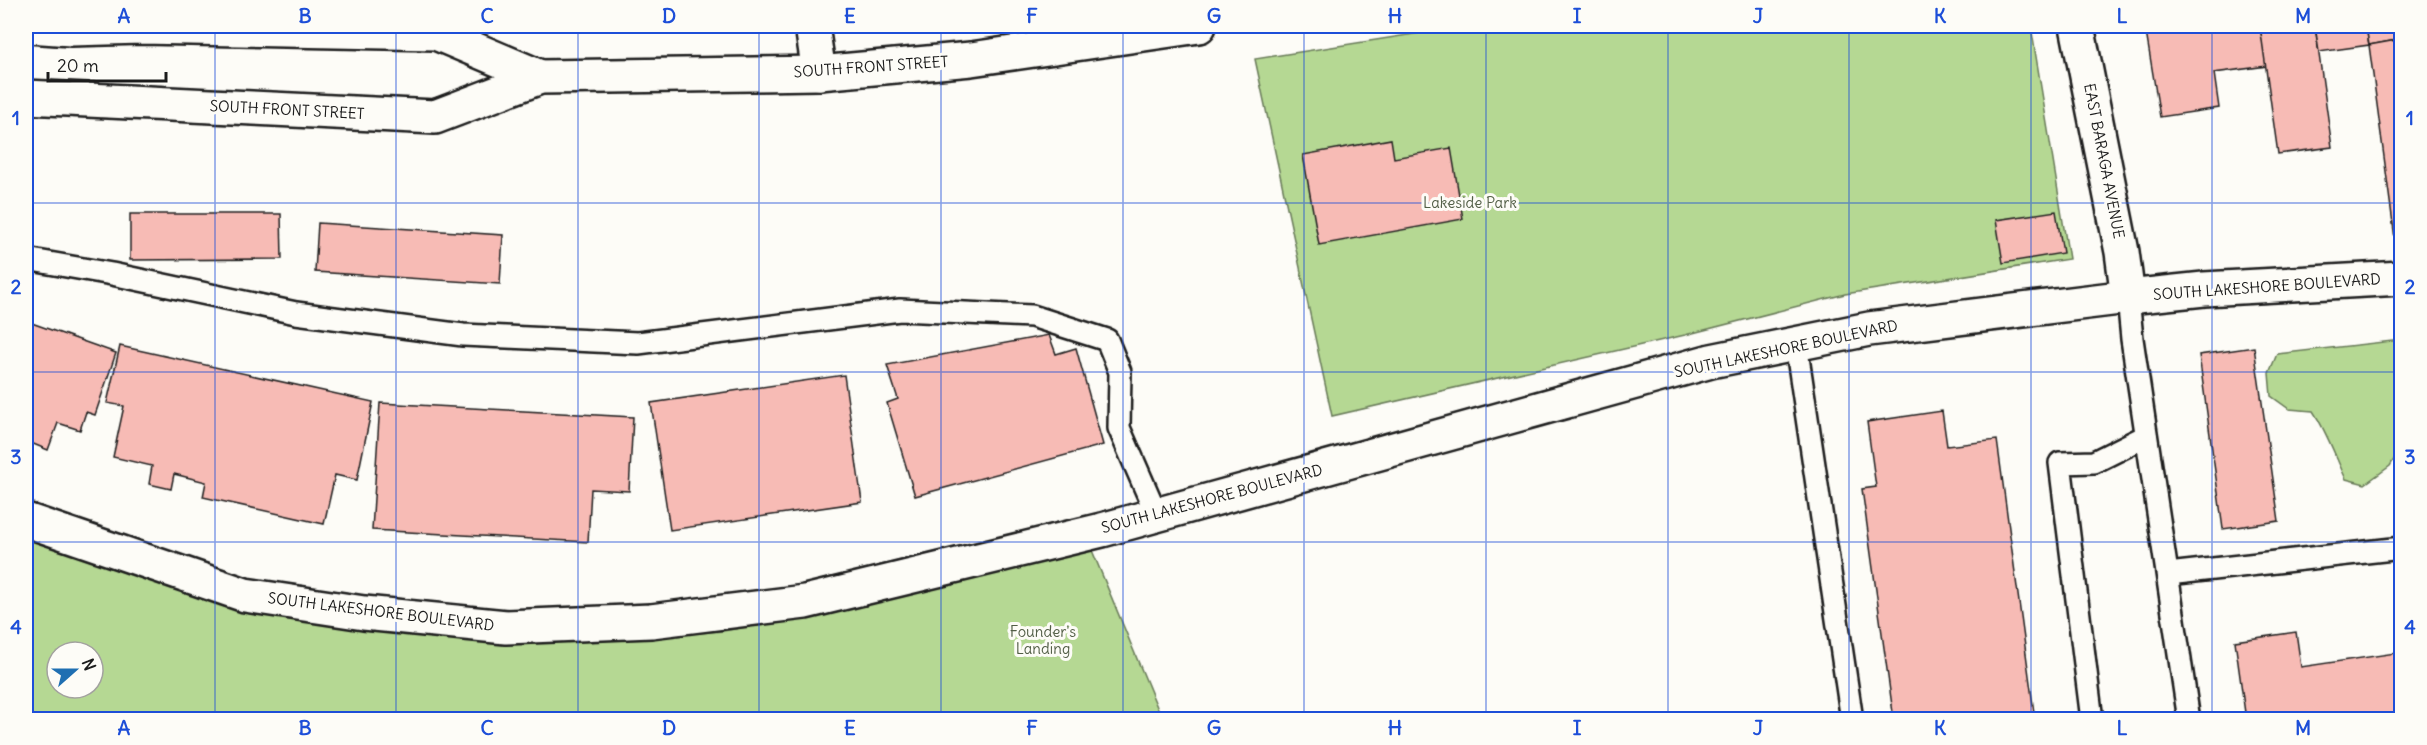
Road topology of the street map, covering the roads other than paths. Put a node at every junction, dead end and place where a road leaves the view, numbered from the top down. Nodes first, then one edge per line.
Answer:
1 (29, 26) edge
2 (812, 26) edge
3 (1199, 26) edge
4 (2077, 26) edge
5 (425, 29) edge
6 (819, 73) junction
7 (540, 77) junction
8 (26, 97) edge
9 (26, 259) edge
10 (2402, 278) edge
11 (2128, 297) junction
12 (1796, 344) junction
13 (2146, 436) junction
14 (1156, 513) junction
15 (26, 520) edge
16 (2402, 548) edge
17 (2168, 574) junction
18 (1852, 720) edge
19 (2092, 720) edge
20 (2189, 720) edge

1 - 5 street, SOUTH FRONT STREET
2 - 6 street
3 - 6 street, SOUTH FRONT STREET
4 - 11 street, EAST BARAGA AVENUE
5 - 7 street, SOUTH FRONT STREET
6 - 7 street, SOUTH FRONT STREET
7 - 8 street, SOUTH FRONT STREET
9 - 14 lane
10 - 11 street, SOUTH LAKESHORE BOULEVARD
11 - 12 street, SOUTH LAKESHORE BOULEVARD
11 - 13 lane
12 - 14 street, SOUTH LAKESHORE BOULEVARD
12 - 18 lane
13 - 17 lane
13 - 19 lane
14 - 15 street, SOUTH LAKESHORE BOULEVARD
16 - 17 lane
17 - 20 lane

